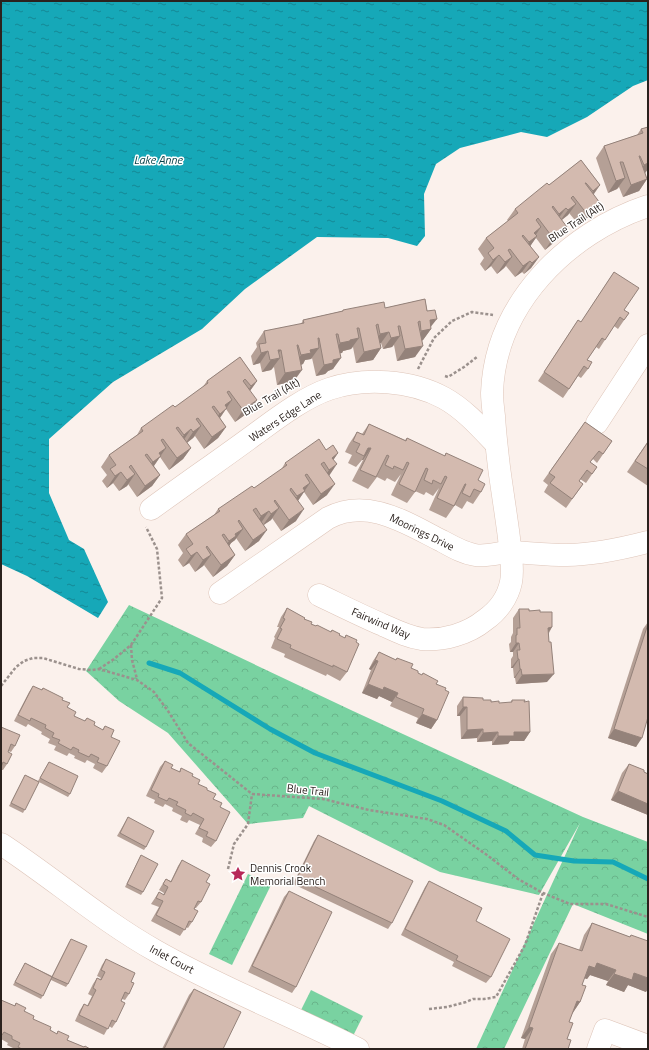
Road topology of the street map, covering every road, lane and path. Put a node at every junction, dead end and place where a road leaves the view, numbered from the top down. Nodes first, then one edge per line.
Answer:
1 (648, 206) edge
2 (500, 316) dead end
3 (648, 345) edge
4 (481, 351) dead end
5 (414, 375) dead end
6 (441, 376) dead end
7 (492, 394) junction
8 (458, 408) junction
9 (597, 423) dead end
10 (496, 444) junction
11 (151, 509) joint
12 (648, 542) edge
13 (510, 552) junction
14 (220, 593) dead end
15 (319, 595) dead end
16 (131, 645) junction
17 (99, 670) junction
18 (137, 680) junction
19 (1, 686) edge
20 (252, 794) junction
21 (1, 844) edge
22 (228, 869) dead end
23 (544, 893) junction
24 (648, 917) edge
25 (429, 1009) dead end
26 (648, 1046) edge
27 (358, 1049) edge
28 (598, 1049) edge

1 - 7 street
2 - 5 path
3 - 9 street
4 - 6 path
7 - 8 street
7 - 10 street
8 - 10 street, Waters Edge Lane
8 - 11 street, Waters Edge Lane
10 - 13 street
11 - 16 path
12 - 13 street, Moorings Drive
13 - 14 street, Moorings Drive
13 - 15 street, Fairwind Way
16 - 17 path
16 - 18 path
17 - 18 path
17 - 19 path
18 - 20 path
20 - 22 path
20 - 23 path, Blue Trail
21 - 27 street, Inlet Court
23 - 24 path, Blue Trail
23 - 25 path
26 - 28 street

